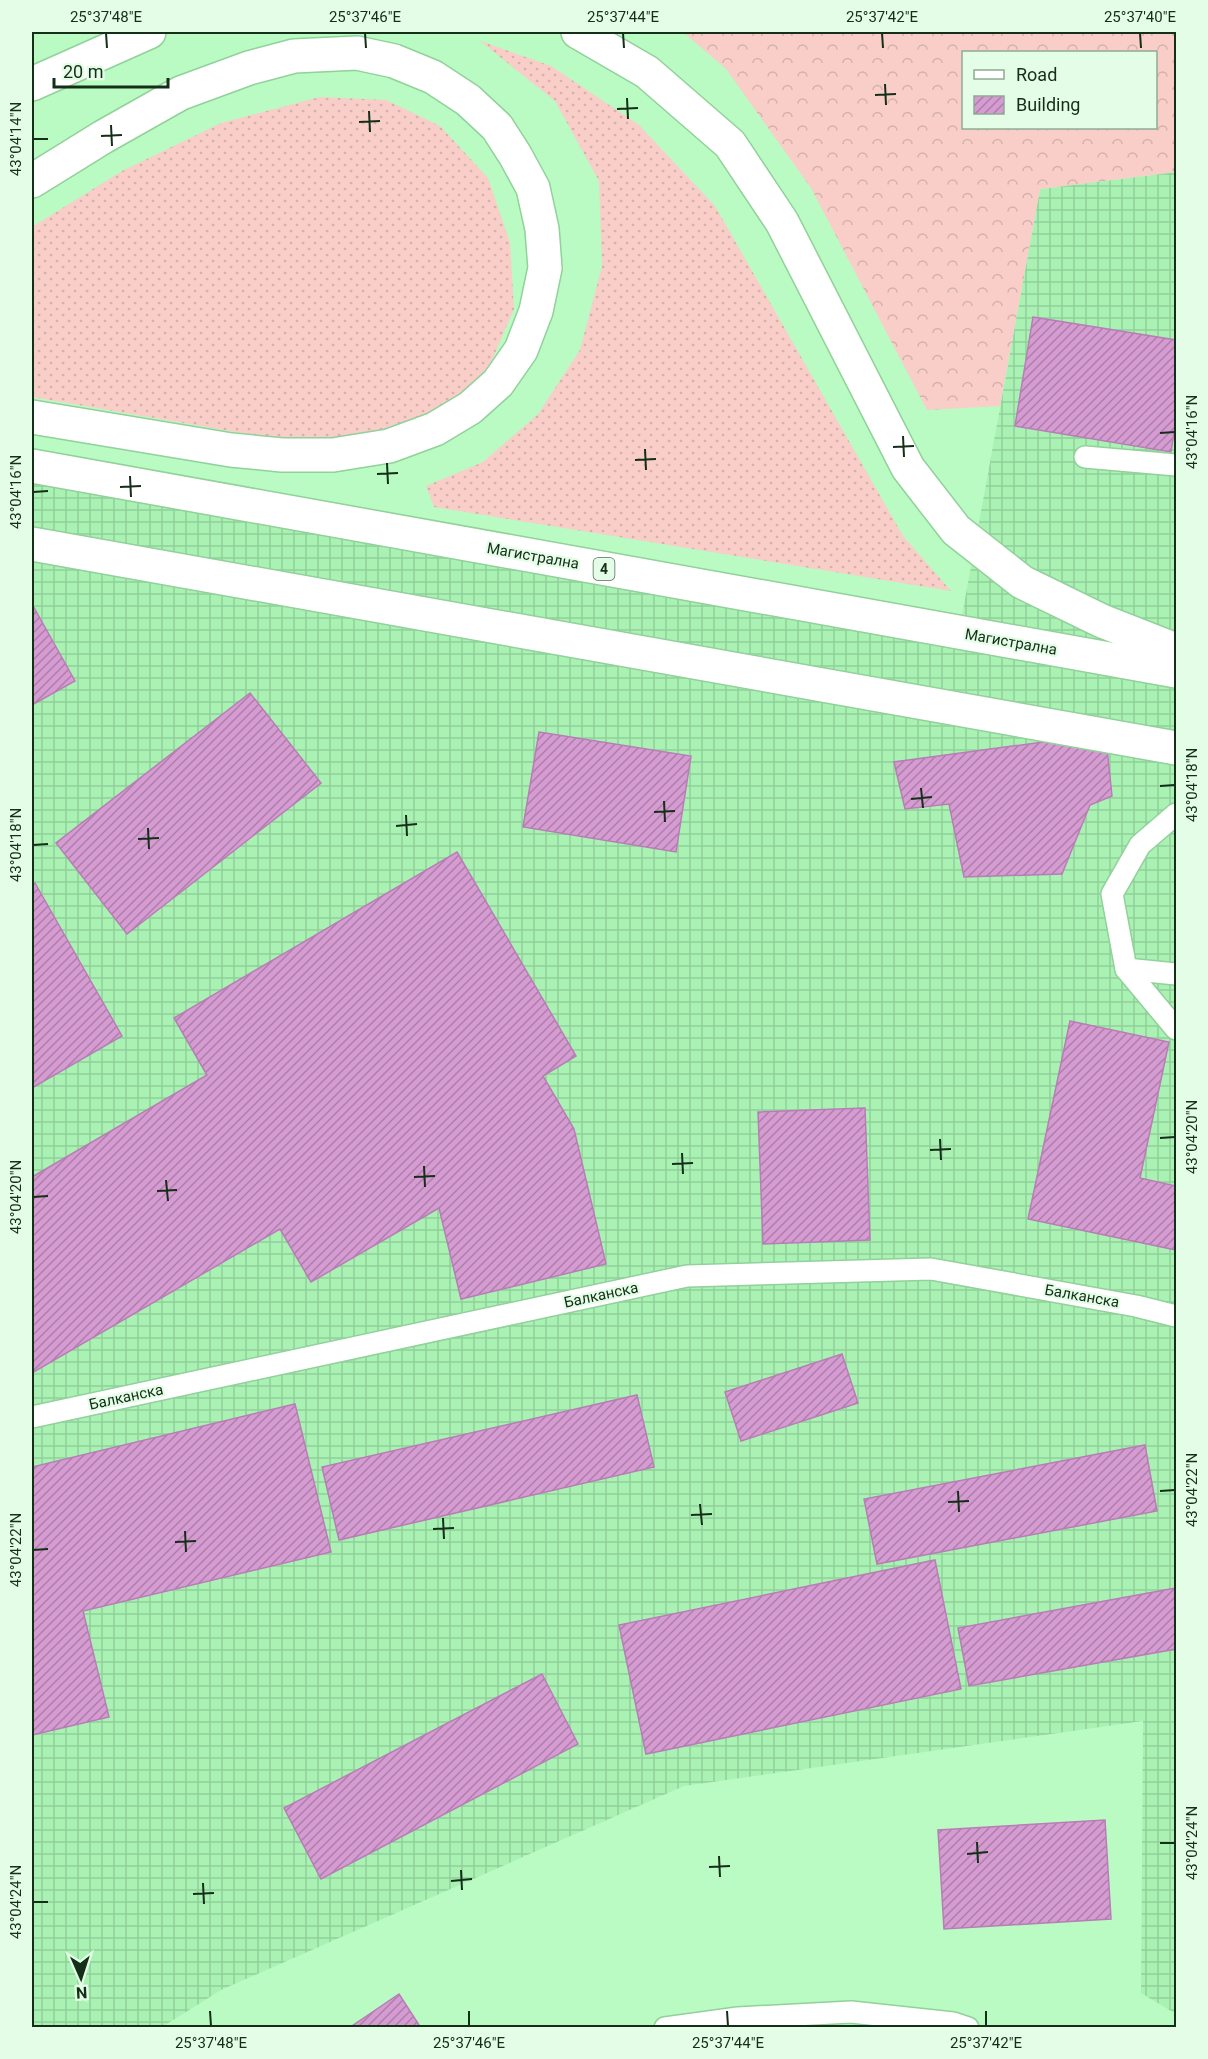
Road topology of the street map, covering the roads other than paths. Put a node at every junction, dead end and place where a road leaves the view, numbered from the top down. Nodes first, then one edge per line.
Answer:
1 (149, 32) edge
2 (578, 32) edge
3 (32, 84) edge
4 (32, 182) edge
5 (32, 417) edge
6 (1085, 457) dead end
7 (1176, 465) edge
8 (32, 466) edge
9 (32, 544) edge
10 (1176, 650) edge
11 (1176, 671) edge
12 (1176, 748) edge
13 (1176, 814) edge
14 (1126, 969) junction
15 (1176, 974) edge
16 (1176, 1029) edge
17 (1176, 1316) edge
18 (32, 1418) edge
19 (665, 2028) edge
20 (968, 2028) edge

1 - 3 main road
2 - 10 main road
4 - 5 main road
6 - 7 lane
8 - 11 main road, Магистрална / 4
9 - 12 main road
13 - 14 lane
14 - 15 lane
14 - 16 lane
17 - 18 lane, Балканска
19 - 20 lane

